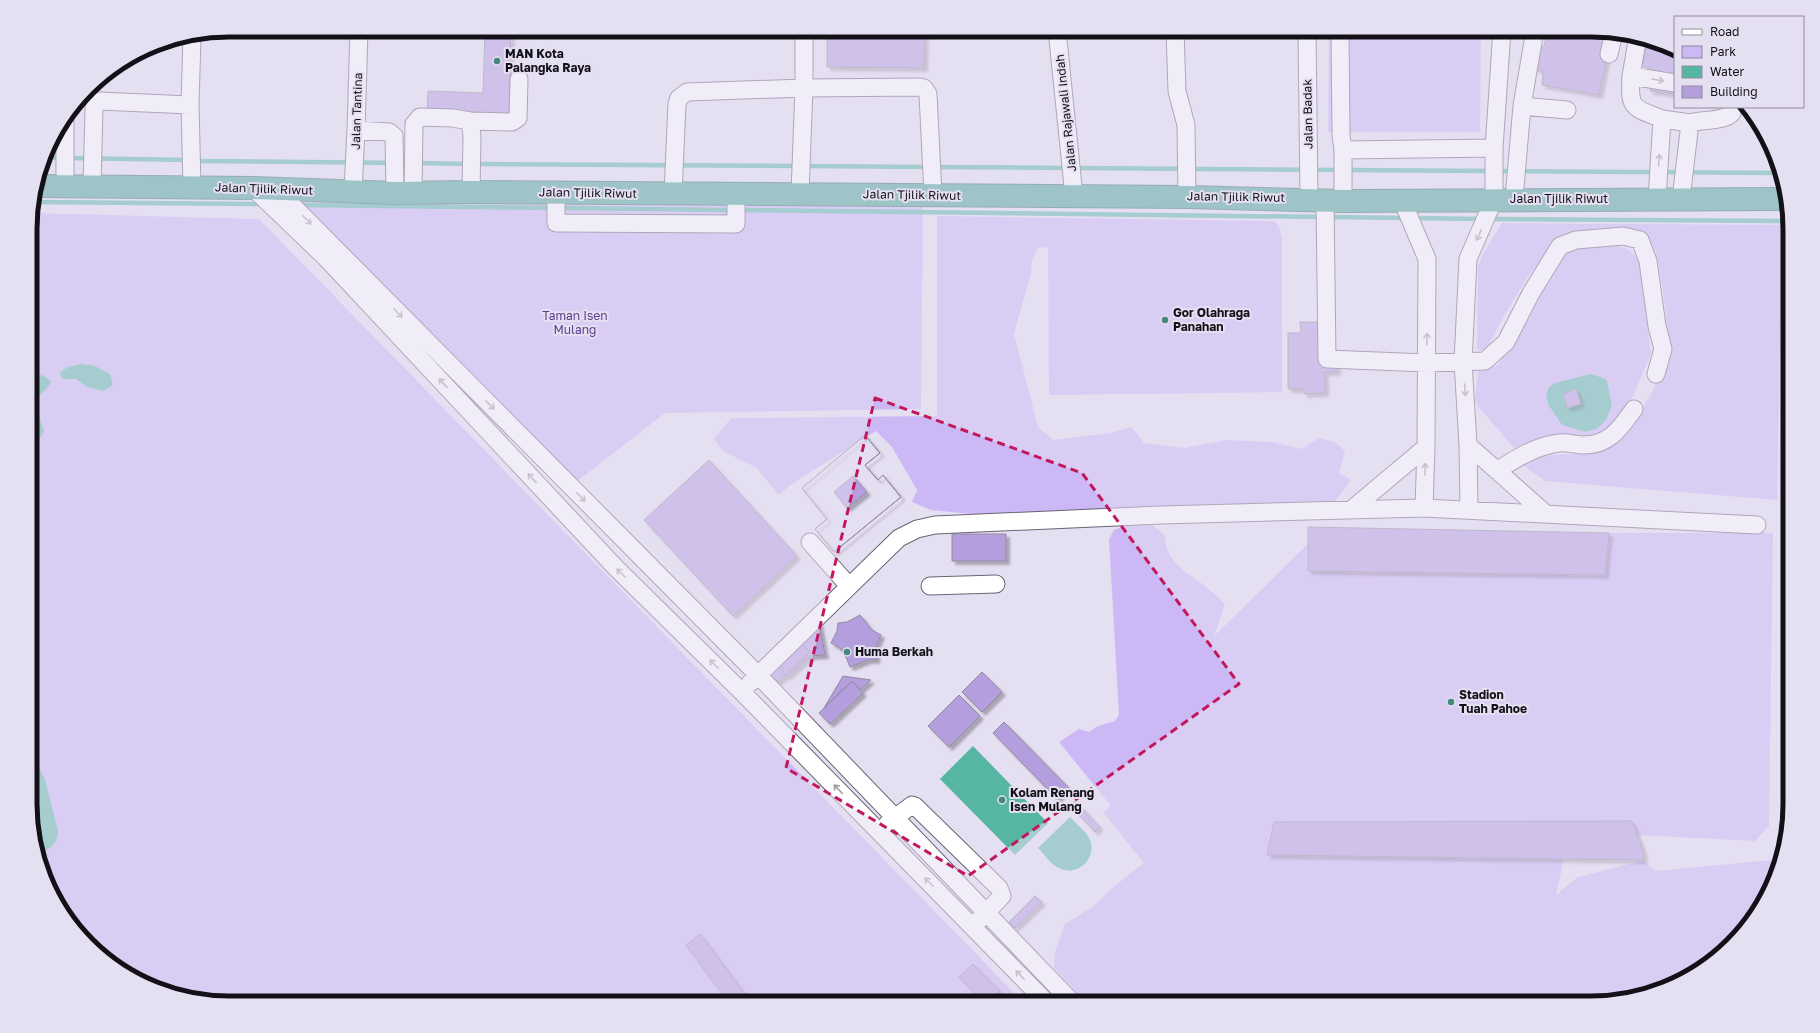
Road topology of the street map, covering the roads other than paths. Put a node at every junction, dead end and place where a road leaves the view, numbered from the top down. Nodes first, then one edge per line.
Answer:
1 (359, 37) edge
2 (804, 37) edge
3 (1059, 37) edge
4 (1175, 37) edge
5 (1307, 37) edge
6 (1340, 37) edge
7 (1502, 37) edge
8 (1534, 37) edge
9 (1613, 38) edge
10 (192, 41) edge
11 (1637, 43) edge
12 (1609, 54) dead end
13 (1631, 76) junction
14 (519, 79) dead end
15 (1674, 83) edge
16 (804, 88) junction
17 (190, 105) junction
18 (1522, 106) junction
19 (1733, 108) edge
20 (1567, 110) dead end
21 (1662, 119) junction
22 (470, 121) junction
23 (1690, 123) junction
24 (65, 129) edge
25 (356, 130) junction
26 (1494, 148) junction
27 (1343, 150) junction
28 (42, 186) edge
29 (65, 186) junction
30 (92, 186) junction
31 (192, 187) junction
32 (253, 188) junction
33 (286, 189) junction
34 (353, 192) junction
35 (471, 192) junction
36 (404, 193) junction
37 (556, 193) junction
38 (673, 194) junction
39 (736, 194) junction
40 (800, 194) junction
41 (933, 195) junction
42 (1074, 196) junction
43 (1187, 196) junction
44 (1504, 199) junction
45 (1657, 199) junction
46 (1681, 199) junction
47 (1780, 199) edge
48 (1326, 200) junction
49 (1402, 200) junction
50 (1464, 362) junction
51 (1427, 363) junction
52 (1656, 374) dead end
53 (1634, 409) dead end
54 (1468, 445) junction
55 (1426, 447) junction
56 (1497, 471) junction
57 (1424, 508) junction
58 (1351, 510) junction
59 (1469, 510) junction
60 (1546, 514) junction
61 (1756, 525) dead end
62 (810, 542) dead end
63 (996, 584) dead end
64 (849, 586) junction
65 (930, 586) dead end
66 (758, 675) junction
67 (742, 692) junction
68 (896, 816) junction
69 (880, 832) junction
70 (986, 913) junction
71 (973, 927) junction
72 (1040, 996) edge
73 (1066, 996) edge

1 - 25 street, Jalan Tantina
2 - 16 street
3 - 42 street, Jalan Rajawali Indah
4 - 43 street
5 - 48 street, Jalan Badak
6 - 27 street
7 - 26 street
8 - 18 street
9 - 12 street
10 - 17 street
11 - 13 street
13 -> 15 street
13 - 21 street
14 - 22 street
16 - 38 street
16 - 40 street
16 - 41 street
17 - 30 street
17 - 31 street
18 - 20 street
18 - 44 street
19 - 23 street
21 - 23 street
45 -> 21 street
22 - 35 street
22 - 36 street
23 - 46 street
24 - 29 street
25 - 34 street, Jalan Tantina
25 - 36 street
26 - 27 street
26 - 44 street
27 - 48 street
28 - 29 highway, Jalan Tjilik Riwut
29 - 30 highway, Jalan Tjilik Riwut
30 - 31 highway, Jalan Tjilik Riwut
31 - 32 highway, Jalan Tjilik Riwut
32 - 33 highway, Jalan Tjilik Riwut
67 -> 32 street
33 - 34 highway, Jalan Tjilik Riwut
33 -> 66 street
34 - 36 highway, Jalan Tjilik Riwut
35 - 36 highway, Jalan Tjilik Riwut
35 - 37 highway, Jalan Tjilik Riwut
37 - 38 highway, Jalan Tjilik Riwut
37 - 39 street
38 - 39 highway, Jalan Tjilik Riwut
39 - 40 highway, Jalan Tjilik Riwut
40 - 41 highway, Jalan Tjilik Riwut
41 - 42 highway, Jalan Tjilik Riwut
42 - 43 highway, Jalan Tjilik Riwut
43 - 48 highway, Jalan Tjilik Riwut
44 - 45 highway, Jalan Tjilik Riwut
44 - 49 highway, Jalan Tjilik Riwut
44 -> 50 street
45 - 46 highway, Jalan Tjilik Riwut
46 - 47 highway, Jalan Tjilik Riwut
48 - 49 highway, Jalan Tjilik Riwut
48 - 51 street
51 -> 49 street
50 - 51 street
50 - 52 street
50 -> 54 street
51 - 55 street
53 - 56 street
54 - 56 street
54 - 59 street
57 -> 55 street
55 - 58 street
56 - 60 street
57 - 58 street
57 - 59 street
58 - 64 street
59 - 60 street
60 - 61 street
62 - 64 street
63 - 65 street
64 - 66 street
66 - 67 street
66 - 68 street
69 -> 67 street
68 - 69 street
68 - 70 street
68 - 70 street
71 -> 69 street
70 - 71 street
70 - 73 street
72 -> 71 street

